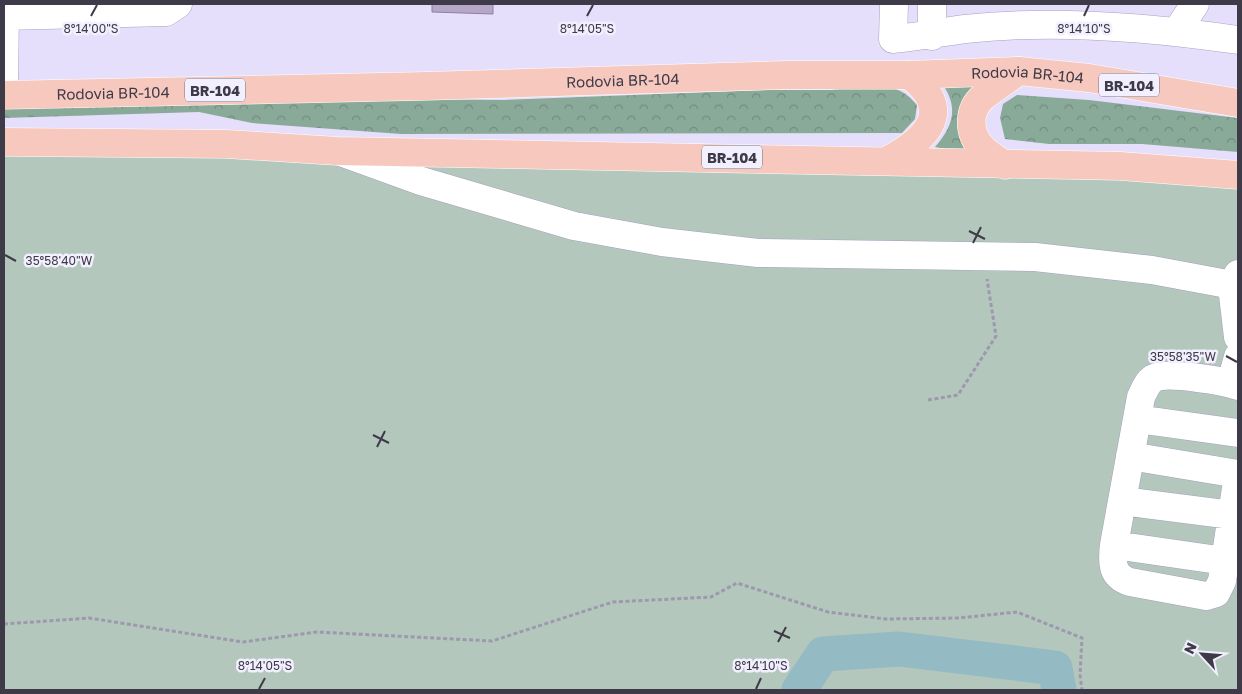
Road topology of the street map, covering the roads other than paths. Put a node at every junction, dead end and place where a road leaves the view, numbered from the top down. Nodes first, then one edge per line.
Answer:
1 (178, 4) edge
2 (894, 4) edge
3 (932, 4) edge
4 (1195, 4) edge
5 (5, 12) edge
6 (1177, 31) junction
7 (932, 36) junction
8 (893, 39) junction
9 (1238, 40) edge
10 (1019, 71) junction
11 (898, 75) junction
12 (4, 95) edge
13 (1238, 103) edge
14 (4, 142) edge
15 (338, 151) junction
16 (888, 160) junction
17 (1005, 165) junction
18 (1238, 175) edge
19 (1236, 282) edge
20 (1238, 337) edge
21 (1238, 357) edge
22 (1235, 384) edge
23 (1137, 419) junction
24 (1238, 432) edge
25 (1130, 456) junction
26 (1238, 474) edge
27 (1122, 501) junction
28 (1232, 515) junction
29 (1114, 545) junction
30 (1225, 560) junction

1 - 5 street
2 - 8 street
3 - 7 street
4 - 6 street
5 - 12 street
6 - 7 street
6 - 9 street
7 - 8 street
8 - 11 street
10 - 11 highway, Rodovia BR-104 / BR-104
10 - 13 highway, Rodovia BR-104 / BR-104
10 - 17 highway
11 - 12 highway, Rodovia BR-104 / BR-104
11 - 16 highway
14 - 15 highway, BR-104
15 - 16 highway, BR-104
15 - 19 street
16 - 17 highway, BR-104
17 - 18 highway, BR-104
19 - 20 street
21 - 22 street
22 - 23 street
23 - 24 street
23 - 25 street
25 - 26 street
25 - 27 street
26 - 28 street
27 - 28 street
27 - 29 street
28 - 30 street
29 - 30 street
29 - 30 street

